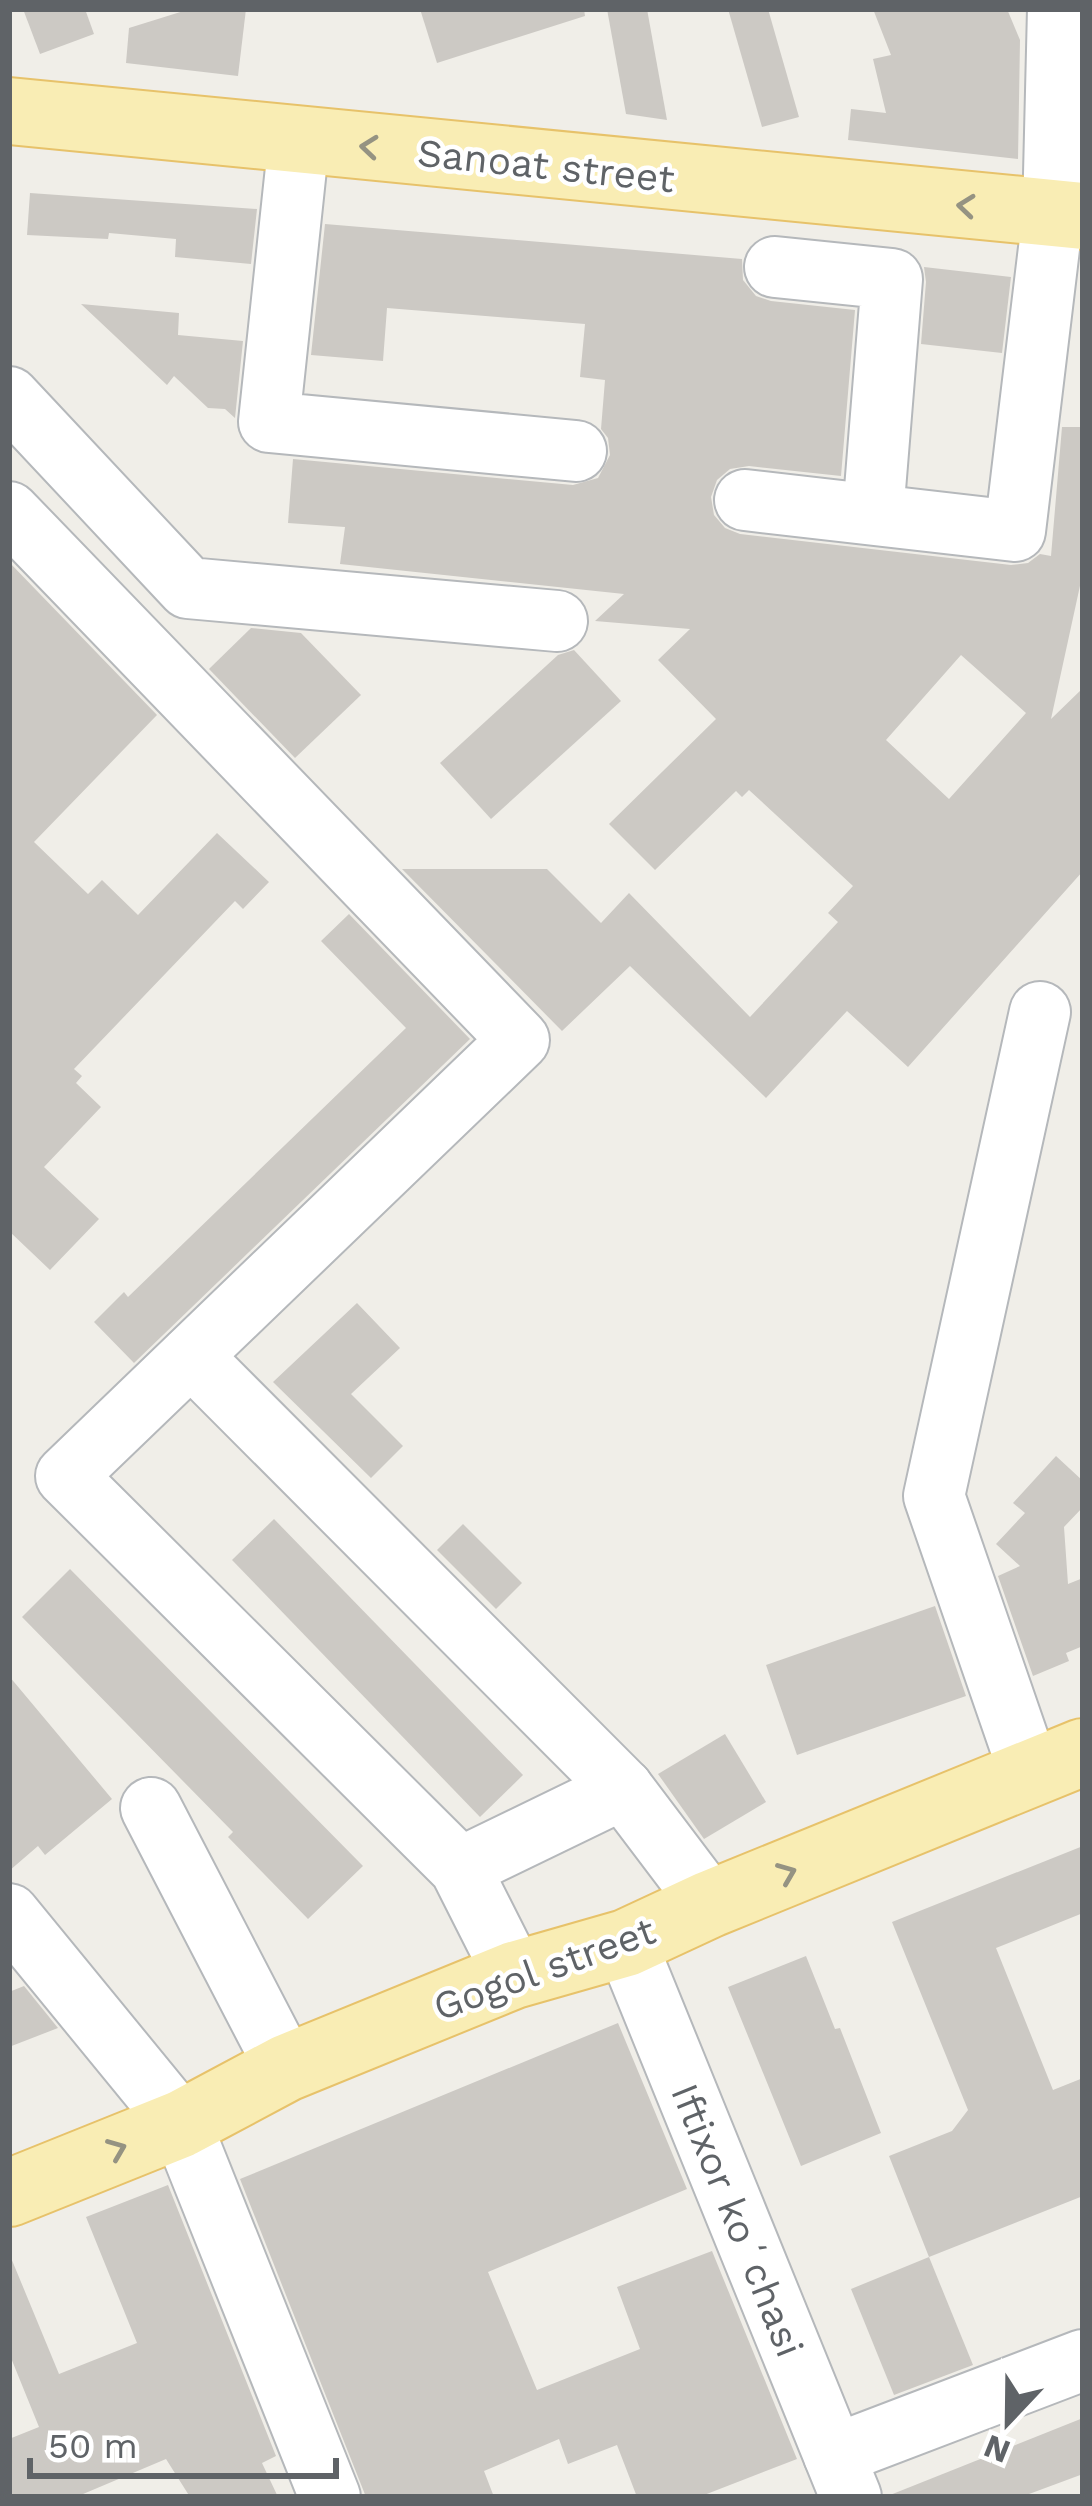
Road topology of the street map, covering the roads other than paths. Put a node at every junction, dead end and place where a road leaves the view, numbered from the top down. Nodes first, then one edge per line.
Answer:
1 (1060, 9) edge
2 (9, 111) edge
3 (299, 140) junction
4 (1068, 216) edge
5 (775, 267) dead end
6 (9, 397) edge
7 (576, 451) dead end
8 (745, 500) dead end
9 (9, 512) edge
10 (874, 514) junction
11 (556, 621) dead end
12 (1040, 1012) dead end
13 (191, 1357) junction
14 (1057, 1763) edge
15 (623, 1790) junction
16 (152, 1808) dead end
17 (460, 1868) junction
18 (710, 1904) junction
19 (9, 1914) edge
20 (626, 1943) junction
21 (514, 1975) junction
22 (286, 2068) junction
23 (181, 2124) junction
24 (9, 2194) edge
25 (1083, 2360) edge
26 (843, 2476) edge
27 (330, 2497) edge

1 - 4 street
2 - 3 main road, Sanoat street
4 -> 3 main road, Sanoat street
3 - 7 street
4 - 10 street
5 - 10 street
6 - 11 street
8 - 10 street
9 - 13 street
12 - 14 street
13 - 15 street
13 - 17 street
18 -> 14 main road, Gogol street
15 - 17 street
15 - 18 street
16 - 22 street
17 - 21 street
18 - 20 main road, Gogol street
19 - 23 street
20 - 21 main road, Gogol street
20 - 26 street, Iftixor koʻchasi
21 - 22 main road, Gogol street
22 - 23 main road, Gogol street
24 -> 23 main road, Gogol street
23 - 27 street
25 - 26 street

